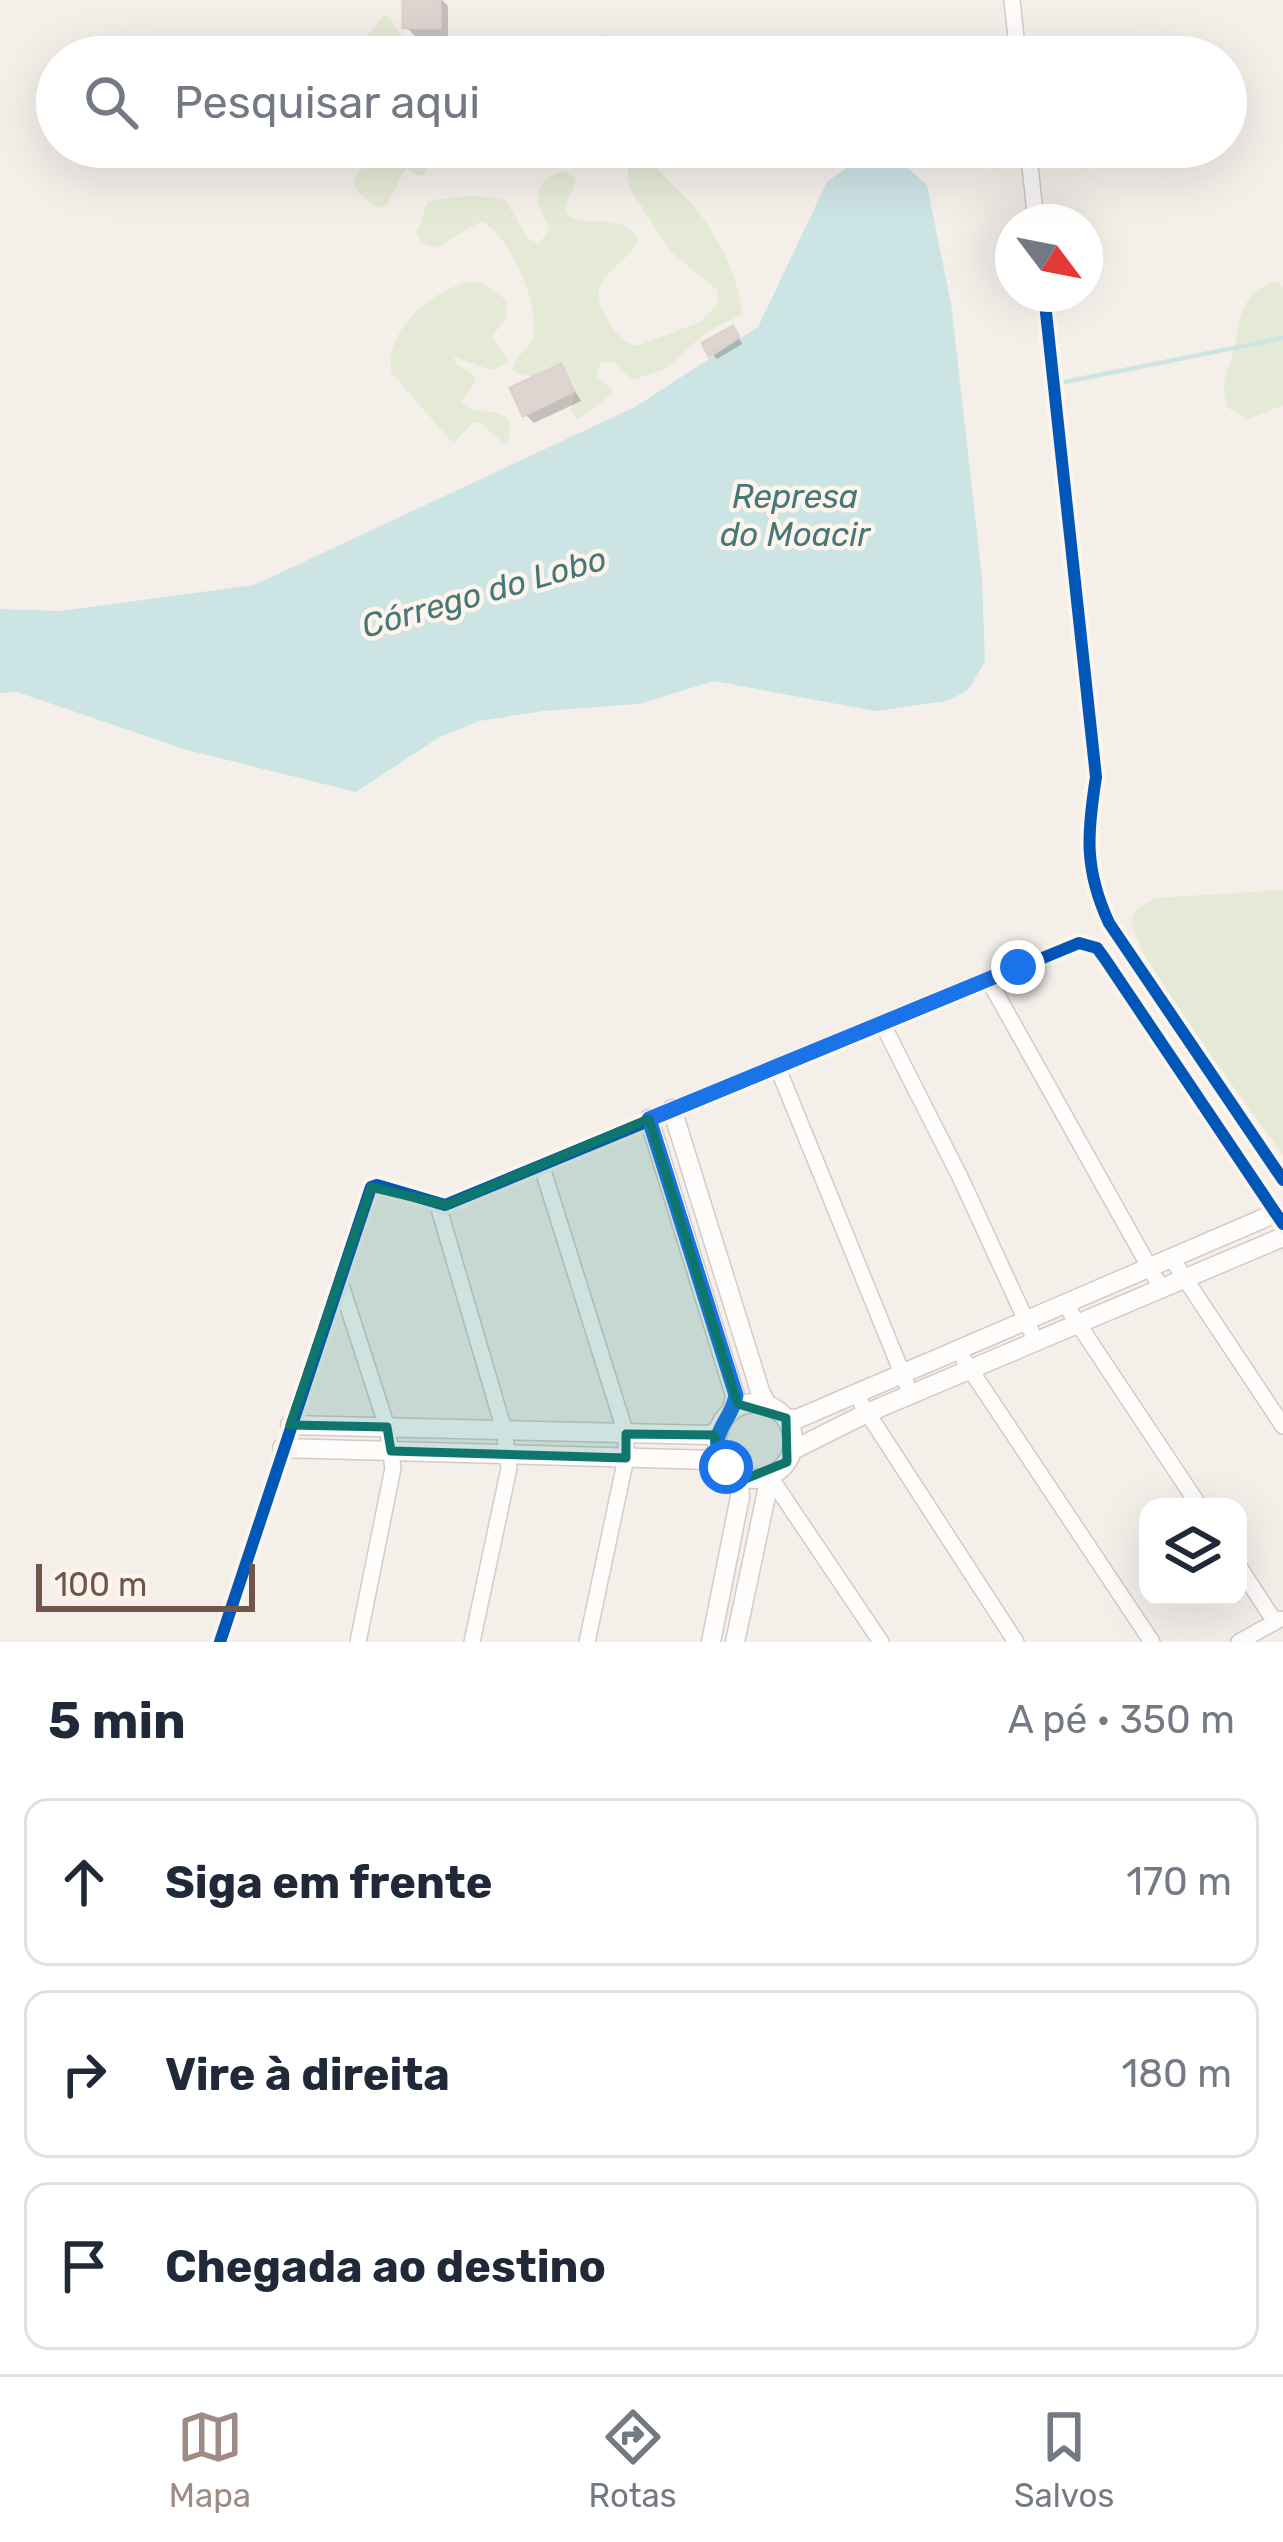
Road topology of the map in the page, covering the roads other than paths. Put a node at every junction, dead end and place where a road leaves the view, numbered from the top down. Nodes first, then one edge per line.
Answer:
1 (1012, 0) edge
2 (1016, 36) edge
3 (1030, 168) edge
4 (1034, 204) edge
5 (1046, 312) edge
6 (988, 980) junction
7 (882, 1023) junction
8 (777, 1066) junction
9 (672, 1109) junction
10 (649, 1119) junction
11 (542, 1164) junction
12 (1283, 1180) edge
13 (436, 1202) junction
14 (1279, 1219) edge
15 (1283, 1237) edge
16 (1172, 1258) junction
17 (1149, 1268) junction
18 (338, 1278) junction
19 (1185, 1278) junction
20 (1161, 1288) junction
21 (1065, 1304) junction
22 (1026, 1321) junction
23 (1078, 1324) junction
24 (1036, 1342) junction
25 (957, 1351) junction
26 (970, 1370) junction
27 (902, 1374) junction
28 (856, 1394) junction
29 (911, 1395) junction
30 (767, 1405) junction
31 (732, 1411) junction
32 (867, 1413) junction
33 (786, 1418) junction
34 (290, 1425) junction
35 (1283, 1426) edge
36 (387, 1427) junction
37 (504, 1430) junction
38 (718, 1431) junction
39 (626, 1434) junction
40 (282, 1448) junction
41 (793, 1450) junction
42 (391, 1451) junction
43 (507, 1455) junction
44 (626, 1458) junction
45 (731, 1471) junction
46 (770, 1477) junction
47 (1194, 1498) edge
48 (1247, 1576) edge
49 (1279, 1619) edge
50 (713, 1634) edge
51 (739, 1639) edge
52 (220, 1642) edge
53 (358, 1642) edge
54 (472, 1642) edge
55 (587, 1642) edge
56 (881, 1642) edge
57 (1016, 1642) edge
58 (1152, 1642) edge
59 (1239, 1642) edge

1 - 2 street
3 - 4 street
5 - 12 street
6 - 7 street
6 - 14 street
6 - 17 street
7 - 8 street
7 - 22 street
8 - 9 street
8 - 27 street
9 - 10 street
9 - 30 street
10 - 11 street
10 - 31 street
11 - 13 street
11 - 39 street
13 - 18 street
13 - 37 street
14 - 16 street
15 - 19 street
16 - 17 street
16 - 19 street
17 - 20 street
17 - 21 street
18 - 34 street
18 - 36 street
19 - 20 street
19 - 35 street
20 - 23 street
21 - 22 street
21 - 23 street
22 - 24 street
22 - 25 street
23 - 24 street
23 - 47 street
24 - 26 street
25 - 26 street
25 - 27 street
26 - 29 street
26 - 58 street
27 - 28 street
27 - 29 street
28 - 32 street
28 - 33 street
29 - 32 street
30 - 31 street
30 - 33 street
31 - 38 street
32 - 41 street
32 - 57 street
33 - 41 street
34 - 36 street
34 - 40 street
36 - 37 street
36 - 42 street
37 - 39 street
37 - 43 street
38 - 39 street
38 - 45 street
39 - 44 street
40 - 42 street
40 - 52 street
41 - 46 street
42 - 43 street
42 - 53 street
43 - 44 street
43 - 54 street
44 - 45 street
44 - 55 street
45 - 46 street
45 - 50 street
46 - 51 street
46 - 56 street
48 - 49 street
49 - 59 street
50 - 51 street

